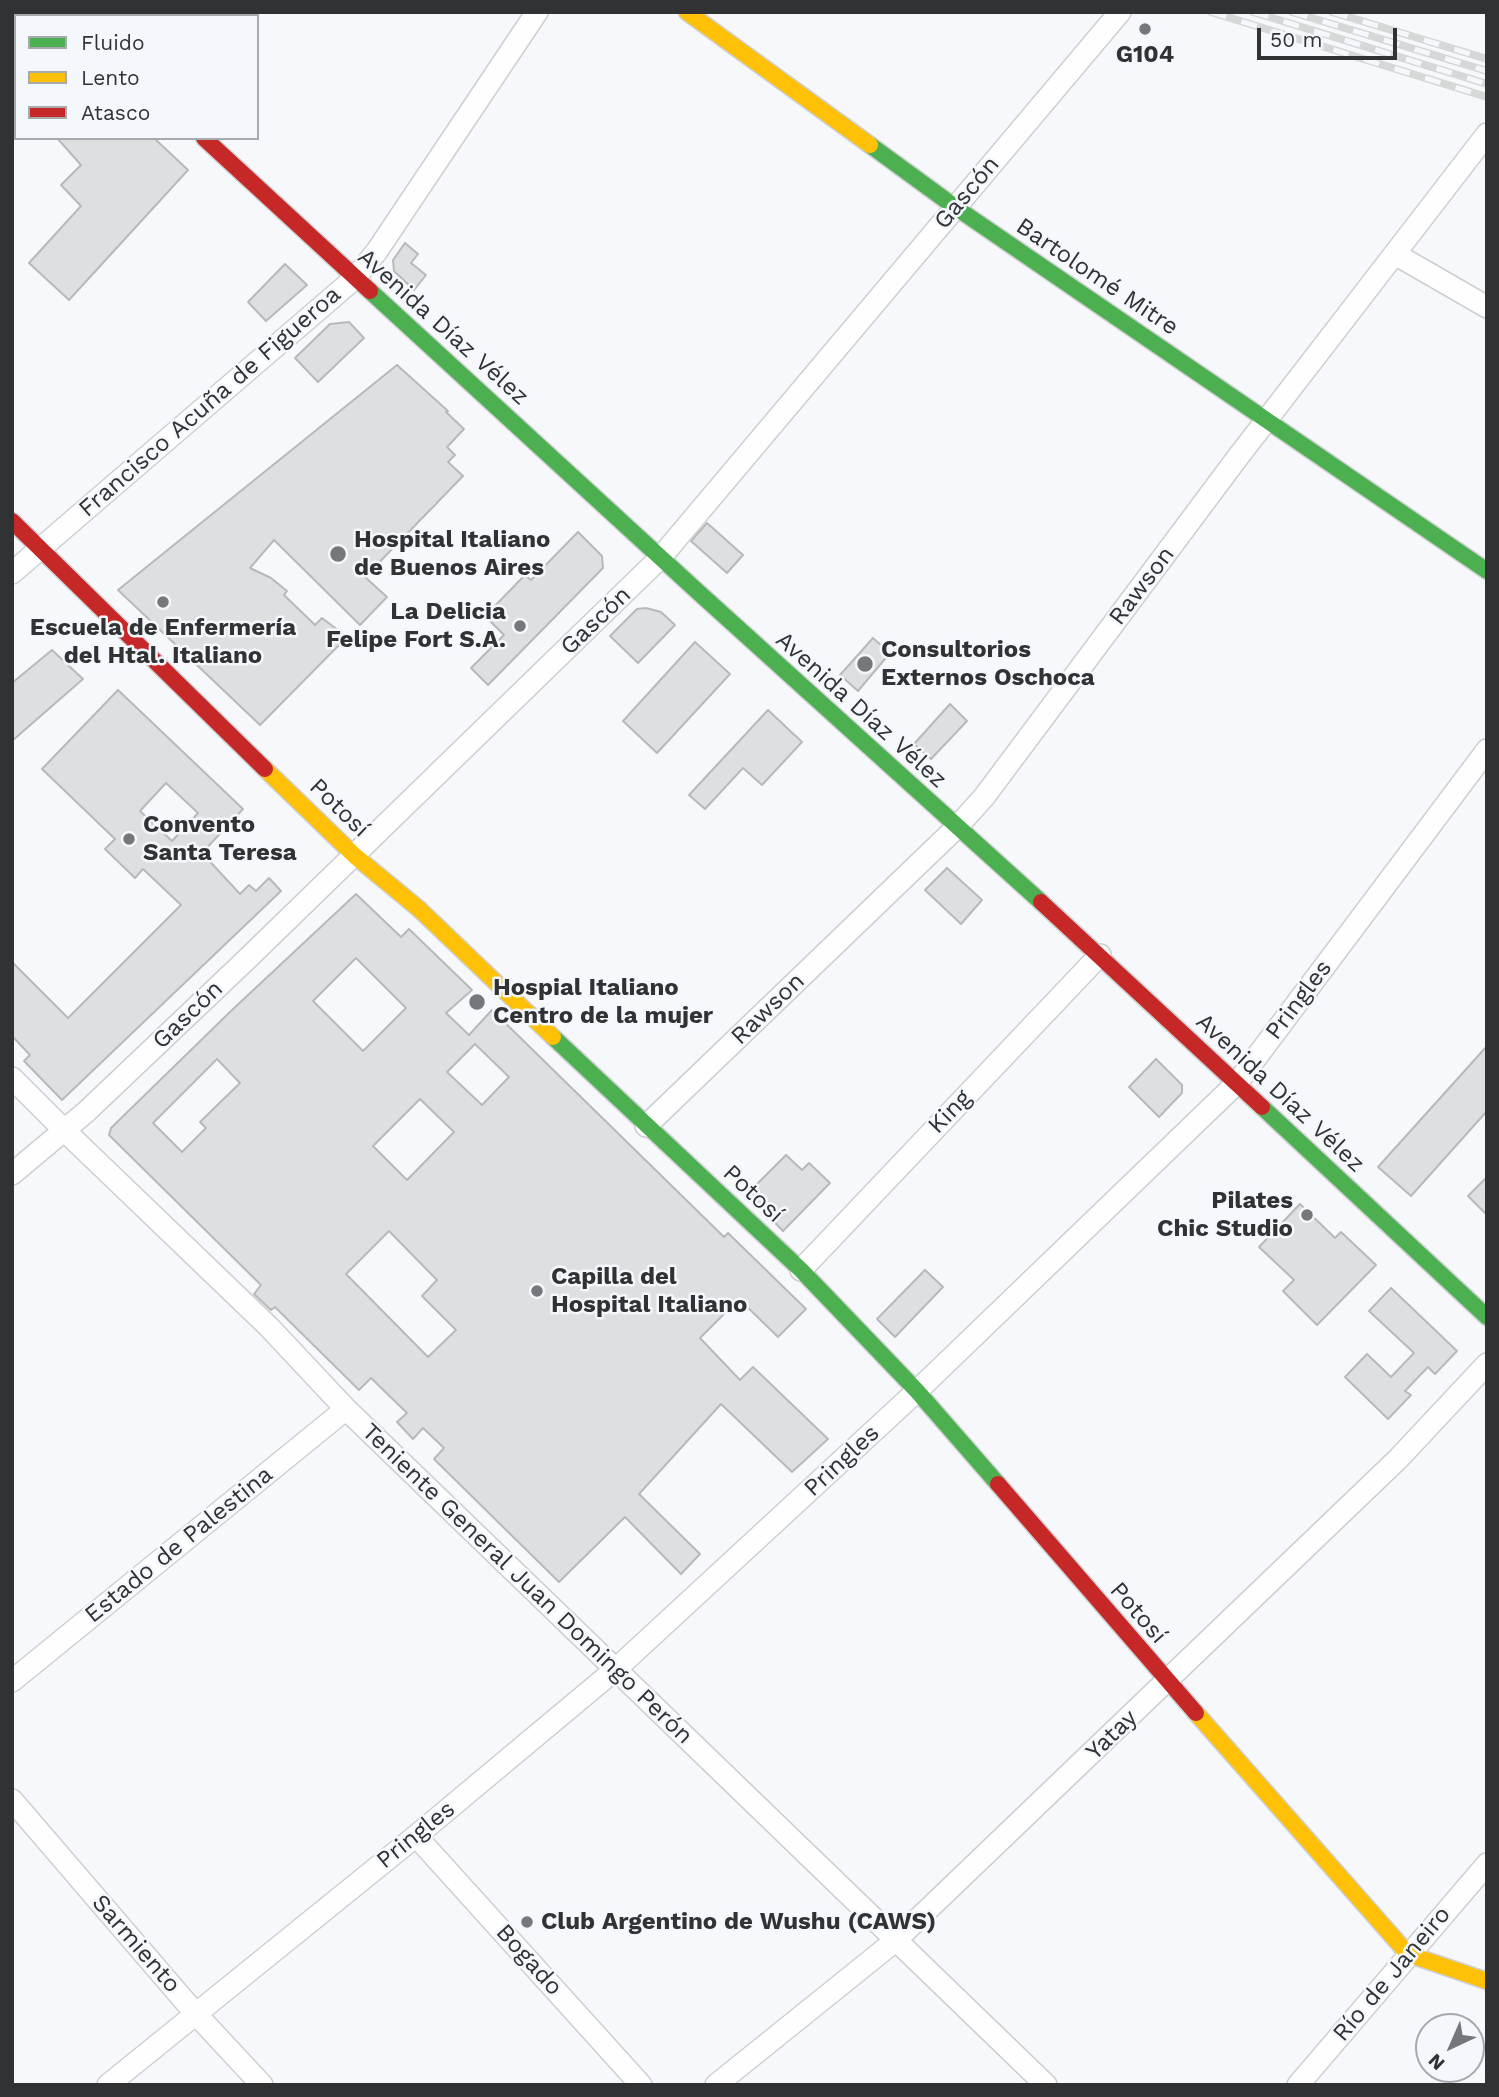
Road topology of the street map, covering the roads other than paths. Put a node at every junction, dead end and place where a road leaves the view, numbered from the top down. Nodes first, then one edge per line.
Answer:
1 (537, 12) edge
2 (687, 12) edge
3 (1120, 12) edge
4 (1487, 134) edge
5 (206, 140) edge
6 (955, 207) junction
7 (1395, 254) junction
8 (355, 278) junction
9 (1487, 307) edge
10 (1267, 420) junction
11 (12, 521) edge
12 (41, 547) junction
13 (661, 557) junction
14 (1487, 571) edge
15 (12, 573) edge
16 (1487, 750) edge
17 (957, 827) junction
18 (355, 856) junction
19 (1100, 955) junction
20 (12, 1078) edge
21 (1237, 1083) junction
22 (646, 1126) junction
23 (65, 1131) junction
24 (12, 1174) edge
25 (801, 1270) junction
26 (1487, 1317) edge
27 (1487, 1364) edge
28 (917, 1391) junction
29 (346, 1409) junction
30 (616, 1669) junction
31 (12, 1681) edge
32 (1168, 1682) junction
33 (12, 1800) edge
34 (416, 1836) junction
35 (1487, 1864) edge
36 (895, 1941) junction
37 (1408, 1954) junction
38 (1487, 1981) edge
39 (195, 2013) junction
40 (108, 2085) edge
41 (262, 2085) edge
42 (641, 2085) edge
43 (716, 2085) edge
44 (1046, 2085) edge
45 (1298, 2085) edge

1 - 8 street, Francisco Acuña de Figueroa
2 - 6 street, Bartolomé Mitre
3 - 6 street, Gascón
4 - 7 street, Rawson
5 - 8 street, Avenida Díaz Vélez
6 - 10 street, Bartolomé Mitre
6 - 13 street, Gascón
7 - 9 street
7 - 10 street, Rawson
8 - 12 street, Francisco Acuña de Figueroa
8 - 13 street, Avenida Díaz Vélez
10 - 14 street, Bartolomé Mitre
10 - 17 street, Rawson
11 - 12 street, Potosí
12 - 15 street, Francisco Acuña de Figueroa
12 - 18 street, Potosí
13 - 17 street, Avenida Díaz Vélez
13 - 18 street, Gascón
16 - 21 street, Pringles
17 - 19 street, Avenida Díaz Vélez
17 - 22 street, Rawson
18 - 22 street, Potosí
18 - 23 street, Gascón
19 - 21 street, Avenida Díaz Vélez
19 - 25 street, King
20 - 23 street, Teniente General Juan Domingo Perón
21 - 26 street, Avenida Díaz Vélez
21 - 28 street, Pringles
22 - 25 street, Potosí
23 - 24 street, Gascón
23 - 29 street, Teniente General Juan Domingo Perón
25 - 28 street, Potosí
27 - 32 street, Yatay
28 - 30 street, Pringles
28 - 32 street, Potosí
29 - 30 street, Teniente General Juan Domingo Perón
29 - 31 street, Estado de Palestina
30 - 34 street, Pringles
30 - 36 street, Teniente General Juan Domingo Perón
32 - 36 street, Yatay
32 - 37 street, Potosí
33 - 39 street, Sarmiento
34 - 39 street, Pringles
34 - 42 street, Bogado
35 - 37 street, Río de Janeiro
36 - 43 street, Yatay
36 - 44 street, Teniente General Juan Domingo Perón
37 - 38 street
37 - 45 street, Río de Janeiro
39 - 40 street, Pringles
39 - 41 street, Sarmiento

